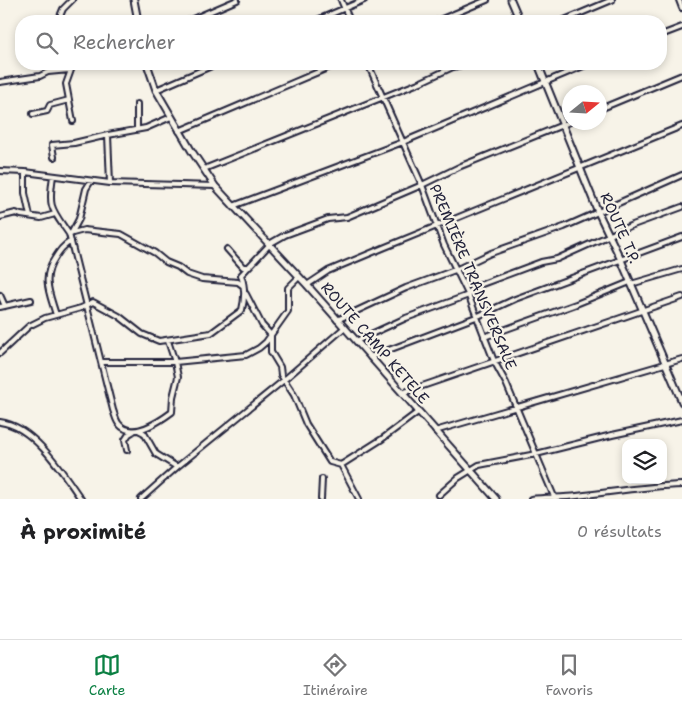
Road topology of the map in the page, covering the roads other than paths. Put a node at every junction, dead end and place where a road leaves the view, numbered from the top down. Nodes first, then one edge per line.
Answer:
1 (72, 0) edge
2 (134, 0) edge
3 (237, 0) edge
4 (341, 0) edge
5 (364, 0) edge
6 (487, 0) edge
7 (511, 0) edge
8 (612, 0) edge
9 (679, 0) edge
10 (345, 8) junction
11 (682, 8) edge
12 (60, 15) edge
13 (137, 15) edge
14 (202, 15) edge
15 (329, 15) edge
16 (348, 15) edge
17 (451, 15) edge
18 (517, 15) edge
19 (576, 15) edge
20 (682, 28) edge
21 (667, 33) edge
22 (71, 70) joint
23 (149, 70) edge
24 (202, 70) edge
25 (323, 70) edge
26 (371, 70) edge
27 (447, 70) edge
28 (540, 70) edge
29 (573, 70) edge
30 (54, 72) joint
31 (682, 75) edge
32 (545, 81) junction
33 (0, 82) edge
34 (156, 90) junction
35 (382, 97) junction
36 (69, 100) junction
37 (137, 104) dead end
38 (607, 106) edge
39 (33, 114) dead end
40 (172, 118) junction
41 (73, 121) dead end
42 (562, 122) edge
43 (562, 124) edge
44 (682, 126) edge
45 (137, 129) junction
46 (565, 130) edge
47 (179, 131) junction
48 (108, 135) junction
49 (403, 142) junction
50 (54, 157) dead end
51 (580, 167) junction
52 (204, 169) junction
53 (0, 171) edge
54 (25, 172) junction
55 (682, 175) edge
56 (53, 176) junction
57 (91, 181) junction
58 (110, 183) junction
59 (422, 185) junction
60 (215, 186) junction
61 (232, 206) junction
62 (682, 207) edge
63 (598, 212) junction
64 (55, 214) junction
65 (30, 216) junction
66 (0, 217) edge
67 (436, 226) junction
68 (70, 234) junction
69 (610, 236) junction
70 (682, 237) edge
71 (71, 241) junction
72 (269, 245) junction
73 (227, 249) dead end
74 (621, 260) junction
75 (250, 266) junction
76 (682, 269) edge
77 (455, 270) junction
78 (299, 277) junction
79 (631, 283) junction
80 (242, 285) junction
81 (307, 285) junction
82 (245, 293) junction
83 (468, 294) junction
84 (0, 295) edge
85 (682, 297) edge
86 (31, 300) dead end
87 (87, 304) junction
88 (2, 306) edge
89 (643, 310) junction
90 (56, 315) junction
91 (476, 317) junction
92 (337, 320) junction
93 (344, 328) junction
94 (271, 336) junction
95 (484, 337) junction
96 (168, 340) junction
97 (356, 341) junction
98 (0, 353) edge
99 (370, 357) junction
100 (682, 358) edge
101 (494, 361) junction
102 (102, 362) junction
103 (175, 362) junction
104 (666, 362) junction
105 (284, 380) junction
106 (402, 393) junction
107 (682, 402) edge
108 (516, 406) junction
109 (418, 412) junction
110 (682, 420) edge
111 (0, 422) edge
112 (134, 430) junction
113 (140, 431) junction
114 (435, 431) junction
115 (127, 450) dead end
116 (536, 454) junction
117 (341, 465) junction
118 (177, 467) junction
119 (470, 470) junction
120 (322, 478) dead end
121 (682, 486) edge
122 (439, 495) dead end
123 (554, 498) edge
124 (81, 499) edge
125 (141, 499) edge
126 (321, 499) edge
127 (359, 499) edge
128 (496, 499) edge
129 (531, 499) edge

1 - 12 street
2 - 13 street
3 - 14 street
4 - 10 street
5 - 10 street
6 - 17 street
7 - 18 street
8 - 19 street
9 - 11 street
10 - 15 street
10 - 16 street
20 - 21 street
22 - 30 street
22 - 36 street
23 - 34 street, ROUTE CAMP KETELE
24 - 34 street
25 - 47 street
26 - 35 street, PREMIÈRE TRANSVERSALE
27 - 35 street
28 - 32 street, ROUTE T.P.
29 - 32 street
30 - 33 street
31 - 38 street
32 - 42 street, ROUTE T.P.
32 - 49 street
34 - 40 street, ROUTE CAMP KETELE
35 - 49 street, PREMIÈRE TRANSVERSALE
35 - 52 street
36 - 39 street
36 - 41 street
37 - 45 street
40 - 45 street
40 - 47 street, ROUTE CAMP KETELE
43 - 59 street
44 - 51 street
45 - 48 street
46 - 51 street, ROUTE T.P.
47 - 52 street, ROUTE CAMP KETELE
48 - 50 street
48 - 58 street
49 - 59 street, PREMIÈRE TRANSVERSALE
49 - 61 street
51 - 63 street, ROUTE T.P.
51 - 67 street
52 - 60 street, ROUTE CAMP KETELE
53 - 54 street
54 - 56 street
54 - 65 street
55 - 63 street
56 - 57 street
56 - 64 street
57 - 58 street
57 - 68 street
58 - 60 street
59 - 67 street, PREMIÈRE TRANSVERSALE
59 - 72 street
60 - 61 street, ROUTE CAMP KETELE
61 - 72 street, ROUTE CAMP KETELE
62 - 69 street
63 - 69 street, ROUTE T.P.
63 - 77 street
64 - 65 street
64 - 68 street
65 - 66 street
67 - 77 street, PREMIÈRE TRANSVERSALE
67 - 81 street
68 - 71 street
68 - 80 street
69 - 74 street, ROUTE T.P.
69 - 83 street
70 - 74 street
71 - 87 street
71 - 90 street
72 - 75 street
72 - 78 street, ROUTE CAMP KETELE
73 - 75 street
74 - 79 street, ROUTE T.P.
74 - 91 street
75 - 80 street
76 - 79 street
77 - 83 street, PREMIÈRE TRANSVERSALE
77 - 92 street
78 - 81 street, ROUTE CAMP KETELE
78 - 94 street
79 - 89 street, ROUTE T.P.
79 - 95 street
80 - 82 street
81 - 92 street, ROUTE CAMP KETELE
82 - 94 street
82 - 96 street
83 - 91 street, PREMIÈRE TRANSVERSALE
83 - 97 street
84 - 88 street
85 - 89 street
86 - 88 street
87 - 90 street
87 - 96 street
87 - 102 street
89 - 101 street
89 - 104 street, ROUTE T.P.
90 - 98 street
91 - 95 street, PREMIÈRE TRANSVERSALE
91 - 99 street
92 - 93 street, ROUTE CAMP KETELE
93 - 97 street, ROUTE CAMP KETELE
93 - 105 street
94 - 103 street
94 - 105 street
95 - 101 street, PREMIÈRE TRANSVERSALE
96 - 103 street
97 - 99 street, ROUTE CAMP KETELE
99 - 106 street, ROUTE CAMP KETELE
100 - 104 street
101 - 106 street
101 - 108 street, PREMIÈRE TRANSVERSALE
102 - 103 street
102 - 112 street
103 - 113 street
104 - 107 street, ROUTE T.P.
104 - 108 street
105 - 117 street
105 - 118 street
106 - 109 street, ROUTE CAMP KETELE
108 - 114 street
108 - 116 street, PREMIÈRE TRANSVERSALE
109 - 114 street, ROUTE CAMP KETELE
109 - 117 street
110 - 116 street
111 - 124 street
112 - 113 street
112 - 115 street
113 - 118 street
114 - 119 street, ROUTE CAMP KETELE
116 - 119 street
116 - 123 street, PREMIÈRE TRANSVERSALE
117 - 127 street
118 - 125 street
119 - 122 street
119 - 128 street, ROUTE CAMP KETELE
120 - 126 street
121 - 123 street
123 - 129 street

